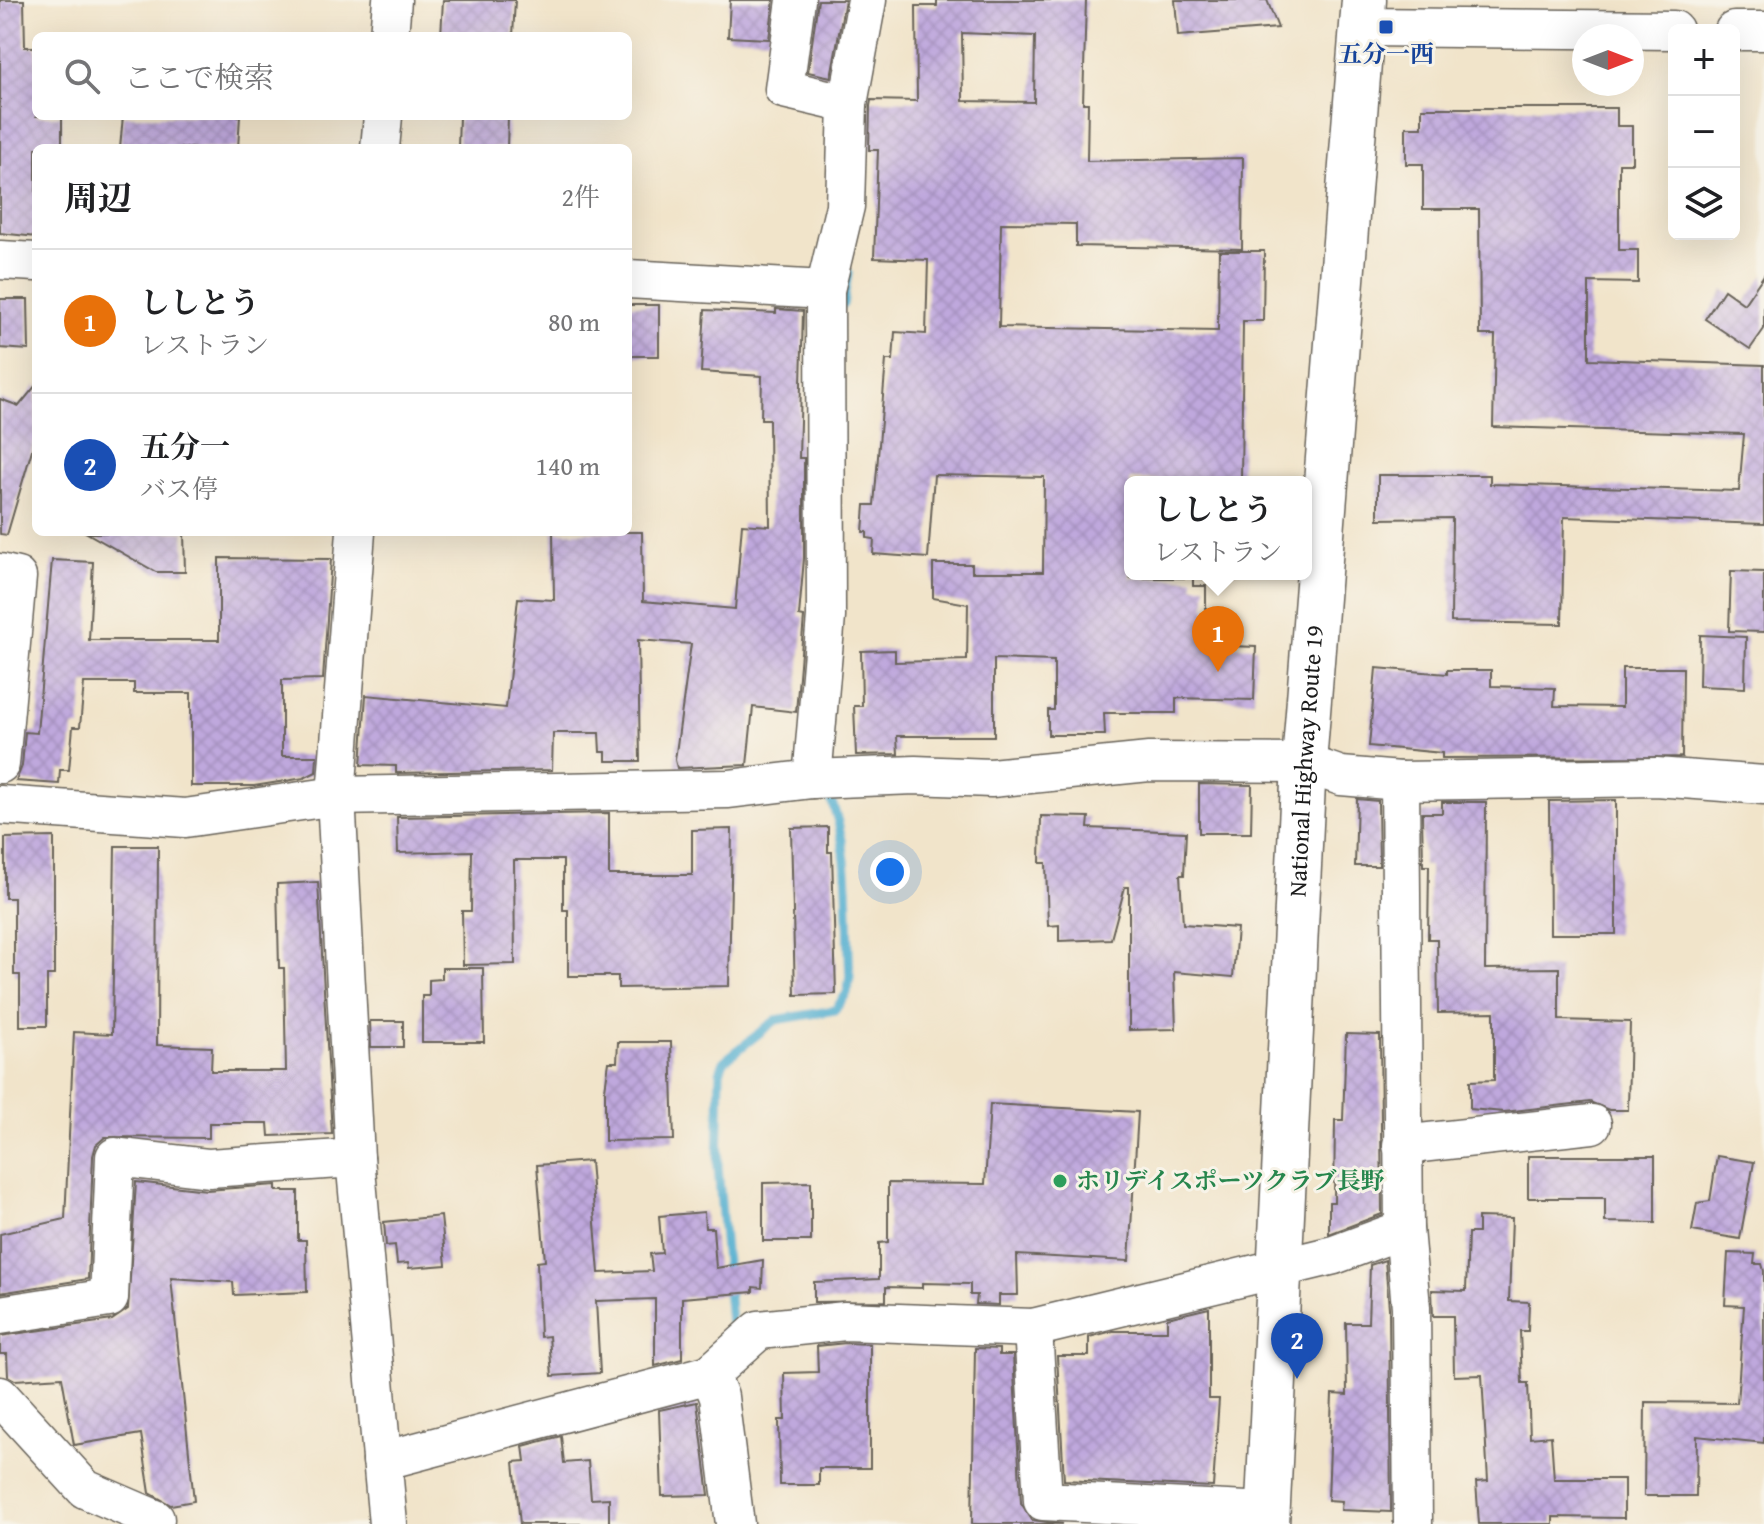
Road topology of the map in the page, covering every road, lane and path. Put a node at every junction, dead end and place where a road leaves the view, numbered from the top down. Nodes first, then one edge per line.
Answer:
1 (392, 0) edge
2 (796, 0) edge
3 (867, 0) edge
4 (1363, 13) edge
5 (1668, 30) edge
6 (1740, 31) edge
7 (1764, 31) edge
8 (389, 32) edge
9 (848, 104) junction
10 (383, 120) edge
11 (380, 144) edge
12 (0, 260) edge
13 (32, 262) edge
14 (632, 279) edge
15 (825, 290) junction
16 (356, 536) edge
17 (0, 573) edge
18 (1304, 763) junction
19 (0, 764) edge
20 (812, 779) junction
21 (1400, 781) junction
22 (1764, 785) edge
23 (336, 796) junction
24 (0, 805) edge
25 (1592, 1124) dead end
26 (1402, 1145) junction
27 (355, 1158) junction
28 (1404, 1229) junction
29 (1278, 1269) junction
30 (0, 1315) edge
31 (1033, 1328) junction
32 (710, 1374) junction
33 (0, 1396) edge
34 (382, 1461) junction
35 (1267, 1518) edge
36 (155, 1519) dead end
37 (388, 1524) edge
38 (735, 1524) edge
39 (1413, 1524) edge

1 - 8 street
2 - 9 street
3 - 9 street
4 - 5 street
4 - 18 highway, National Highway Route 19
6 - 7 street
9 - 15 street
10 - 11 street
12 - 13 street
14 - 15 street
15 - 20 street
16 - 23 street
17 - 19 street
18 - 20 street
18 - 21 street
18 - 29 highway, National Highway Route 19
20 - 23 street
21 - 22 street
21 - 26 street
23 - 24 street
23 - 27 street
25 - 26 street
26 - 28 street
27 - 30 street
27 - 34 street
28 - 29 street
28 - 39 street
29 - 31 street
29 - 35 highway, National Highway Route 19
31 - 32 street
31 - 35 street
32 - 34 street
32 - 38 street
33 - 36 street
34 - 37 street

